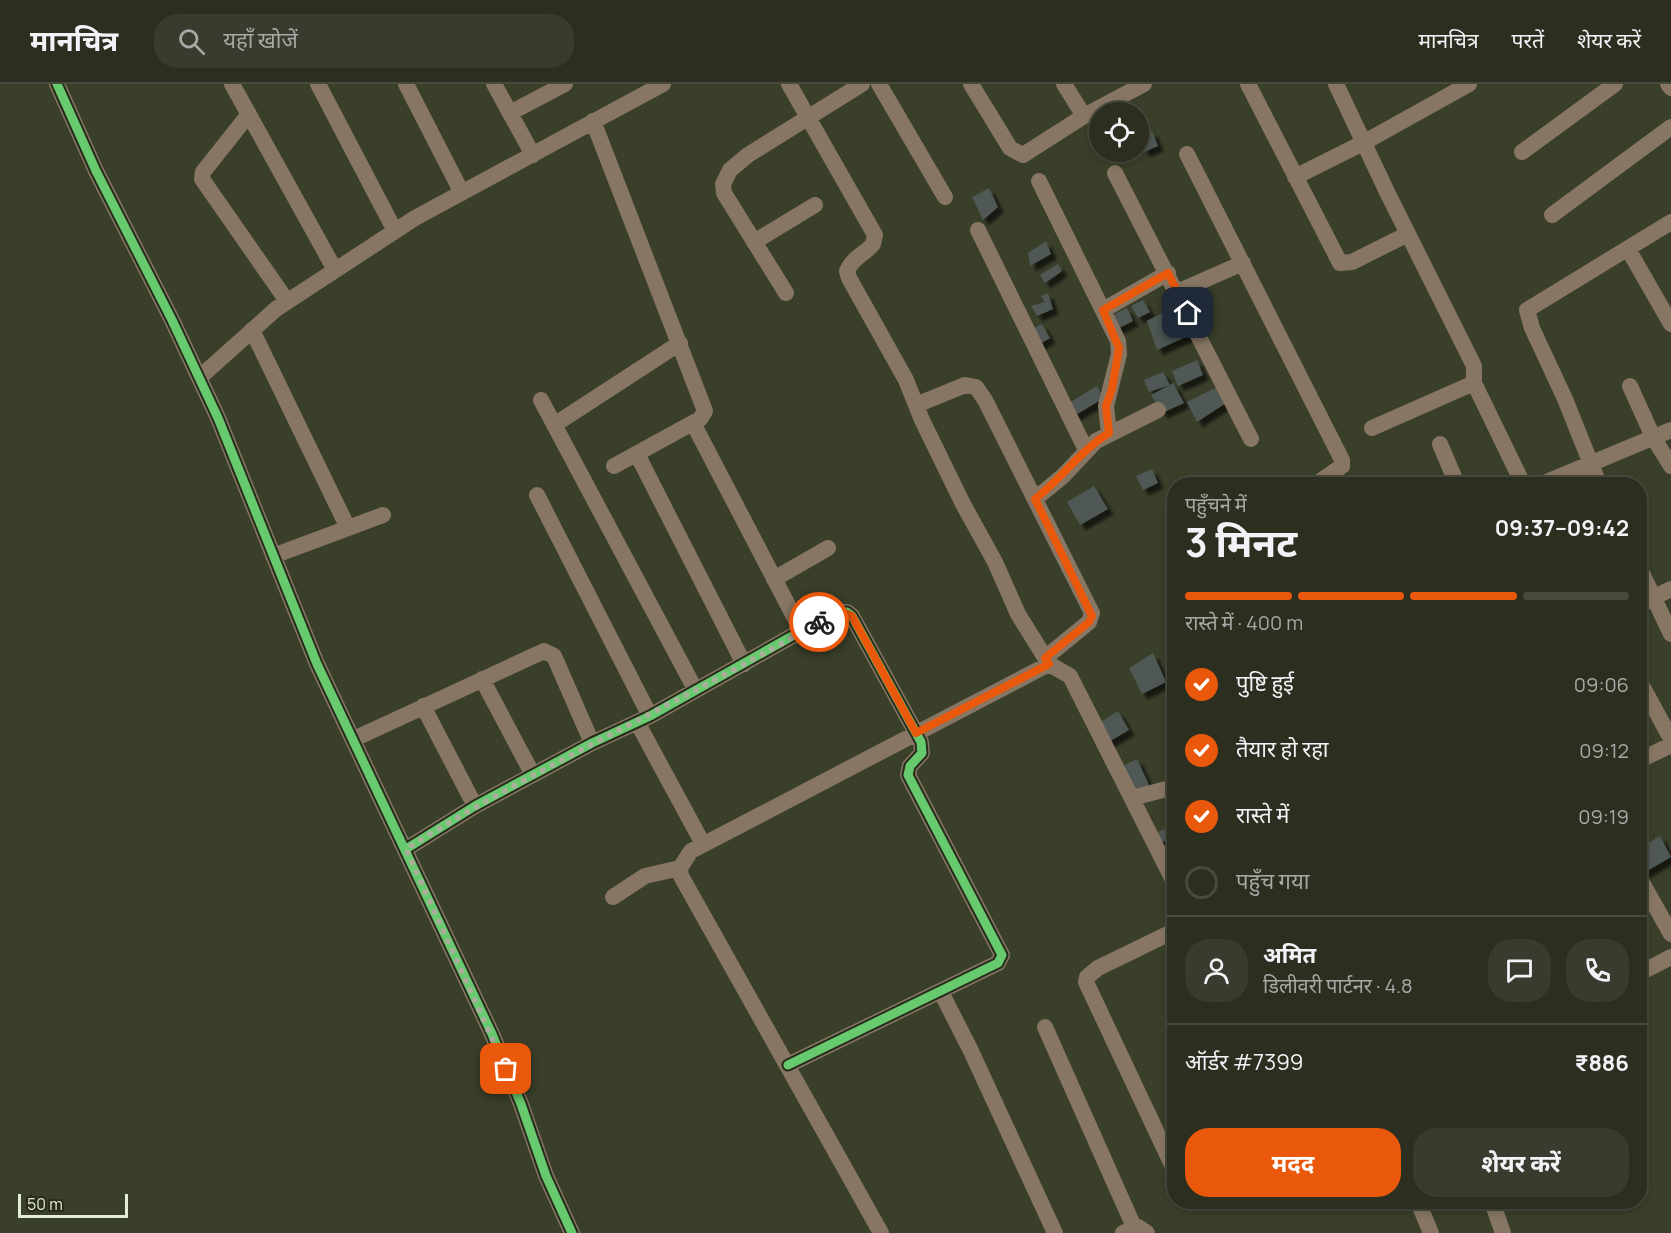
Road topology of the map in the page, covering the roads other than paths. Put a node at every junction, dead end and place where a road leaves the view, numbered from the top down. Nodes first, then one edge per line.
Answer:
1 (57, 84) edge
2 (232, 84) edge
3 (318, 84) edge
4 (406, 84) edge
5 (494, 84) edge
6 (565, 84) edge
7 (663, 84) edge
8 (789, 84) edge
9 (862, 84) edge
10 (879, 84) edge
11 (971, 84) edge
12 (1064, 84) edge
13 (1144, 84) edge
14 (1248, 84) edge
15 (1336, 84) edge
16 (1468, 84) edge
17 (1615, 84) edge
18 (1668, 84) edge
19 (1671, 88) edge
20 (510, 113) junction
21 (249, 114) junction
22 (807, 116) junction
23 (1084, 116) junction
24 (593, 121) junction
25 (1671, 127) edge
26 (1363, 143) junction
27 (1522, 152) dead end
28 (1186, 154) dead end
29 (532, 155) junction
30 (1115, 173) dead end
31 (1295, 177) junction
32 (1039, 181) dead end
33 (462, 193) junction
34 (945, 197) dead end
35 (815, 205) dead end
36 (1552, 215) dead end
37 (1671, 222) edge
38 (978, 230) dead end
39 (395, 231) junction
40 (1408, 234) junction
41 (754, 242) junction
42 (1628, 249) junction
43 (1243, 263) junction
44 (335, 270) junction
45 (1168, 273) junction
46 (1177, 292) junction
47 (786, 294) dead end
48 (287, 301) junction
49 (1103, 310) junction
50 (1671, 324) edge
51 (252, 330) junction
52 (680, 343) junction
53 (199, 378) junction
54 (1474, 383) junction
55 (1630, 386) dead end
56 (541, 400) dead end
57 (916, 405) junction
58 (1158, 410) dead end
59 (693, 423) junction
60 (554, 425) junction
61 (1371, 428) dead end
62 (1671, 430) edge
63 (1109, 433) junction
64 (1653, 437) junction
65 (1251, 439) dead end
66 (1440, 444) dead end
67 (1086, 450) junction
68 (637, 454) junction
69 (1590, 463) junction
70 (614, 466) dead end
71 (1671, 466) edge
72 (1328, 477) edge
73 (1454, 477) edge
74 (1520, 477) edge
75 (1558, 477) edge
76 (1596, 477) edge
77 (537, 495) dead end
78 (1035, 499) junction
79 (384, 515) dead end
80 (348, 528) junction
81 (828, 548) dead end
82 (273, 556) junction
83 (774, 579) junction
84 (1671, 589) edge
85 (1647, 601) edge
86 (1647, 602) edge
87 (802, 632) junction
88 (1671, 634) edge
89 (1047, 661) junction
90 (744, 664) junction
91 (482, 679) junction
92 (695, 689) junction
93 (1647, 695) edge
94 (423, 706) junction
95 (643, 719) junction
96 (916, 733) junction
97 (354, 739) junction
98 (1671, 739) edge
99 (592, 743) junction
100 (1671, 744) edge
101 (1647, 756) edge
102 (534, 775) junction
103 (1167, 789) edge
104 (1132, 798) junction
105 (475, 806) junction
106 (703, 844) junction
107 (406, 849) junction
108 (680, 868) junction
109 (1167, 868) edge
110 (1647, 891) edge
111 (613, 897) dead end
112 (1167, 934) edge
113 (1671, 934) edge
114 (1671, 957) edge
115 (1647, 969) edge
116 (941, 992) junction
117 (1045, 1027) dead end
118 (788, 1065) junction
119 (1167, 1154) edge
120 (1421, 1209) edge
121 (1494, 1209) edge
122 (1135, 1231) edge
123 (572, 1233) edge
124 (881, 1233) edge
125 (1055, 1233) edge
126 (1431, 1233) edge
127 (1503, 1233) edge

1 - 53 street
2 - 21 street
3 - 39 street
4 - 33 street
5 - 20 street
6 - 20 street
7 - 24 street
8 - 22 street
9 - 22 street
10 - 34 street
11 - 23 street
12 - 23 street
13 - 23 street
14 - 31 street
15 - 26 street
16 - 26 street
17 - 27 street
18 - 19 street
20 - 29 street
21 - 44 street
21 - 48 street
22 - 41 street
22 - 57 street
24 - 29 street
24 - 52 street
25 - 36 street
26 - 31 street
26 - 40 street
28 - 43 street
29 - 33 street
30 - 45 street
31 - 40 street
32 - 49 street
33 - 39 street
35 - 41 street
37 - 42 street
38 - 67 street
39 - 44 street
40 - 54 street
41 - 47 street
42 - 50 street
42 - 69 street
43 - 46 street
43 - 72 street
44 - 48 street
45 - 46 street
45 - 49 street
46 - 65 street
48 - 51 street
49 - 63 street
51 - 53 street
51 - 80 street
52 - 59 street
52 - 60 street
53 - 82 street
54 - 61 street
54 - 74 street
55 - 64 street
56 - 60 street
57 - 78 street
57 - 89 street
58 - 63 street
59 - 68 street
59 - 83 street
60 - 92 street
62 - 64 street
63 - 67 street
64 - 69 street
64 - 71 street
66 - 73 street
67 - 78 street
68 - 70 street
68 - 90 street
69 - 75 street
69 - 76 street
77 - 95 street
78 - 89 street
79 - 80 street
80 - 82 street
81 - 83 street
82 - 97 street
83 - 87 street
84 - 85 street
86 - 88 street
87 - 90 street
87 - 96 street
89 - 96 street
89 - 104 street
90 - 92 street
91 - 94 street
91 - 99 street
91 - 102 street
92 - 95 street
93 - 98 street
94 - 97 street
94 - 105 street
95 - 99 street
95 - 106 street
96 - 106 street
96 - 116 street
97 - 107 street
99 - 102 street
100 - 101 street
102 - 105 street
103 - 104 street
104 - 109 street
105 - 107 street
106 - 108 street
107 - 123 street
108 - 111 street
108 - 118 street
110 - 113 street
112 - 119 street
114 - 115 street
116 - 118 street
116 - 125 street
117 - 122 street
118 - 124 street
120 - 126 street
121 - 127 street

